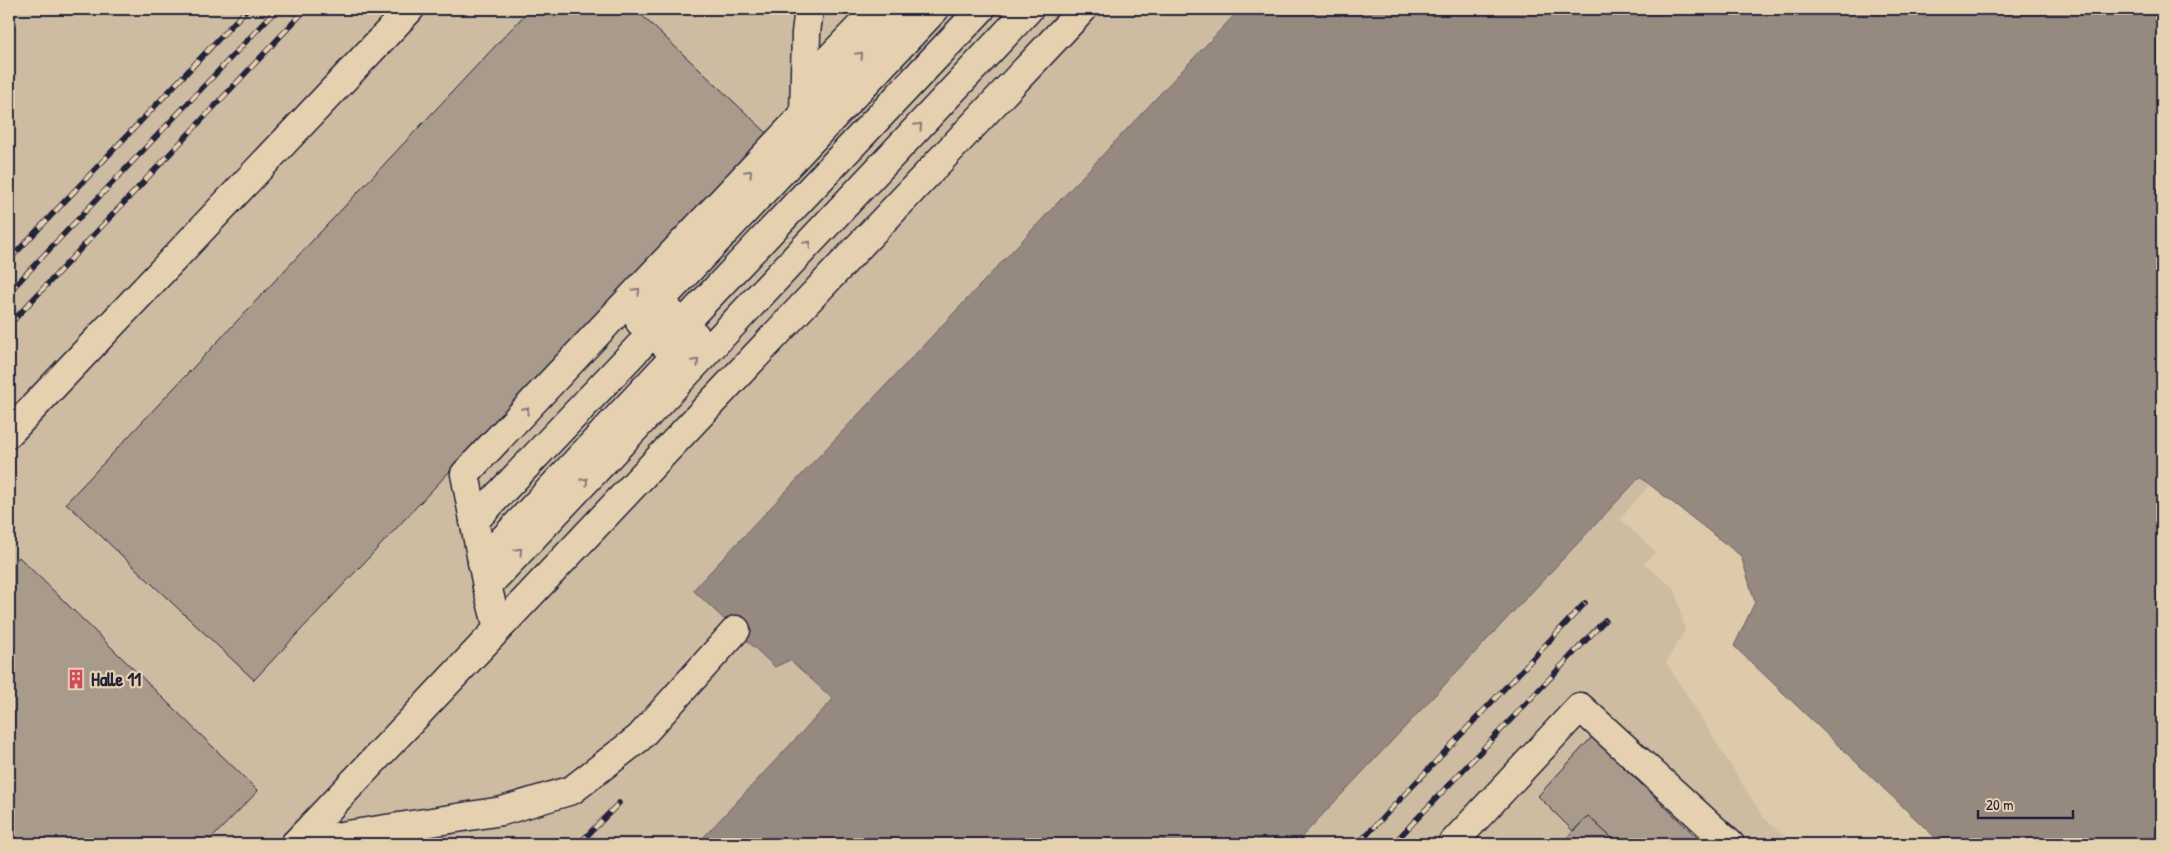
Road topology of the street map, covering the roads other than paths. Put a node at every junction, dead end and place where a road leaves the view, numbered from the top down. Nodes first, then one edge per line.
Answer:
1 (410, 9) edge
2 (830, 9) edge
3 (854, 9) edge
4 (876, 9) edge
5 (903, 9) edge
6 (935, 9) edge
7 (958, 9) edge
8 (981, 9) edge
9 (1003, 9) edge
10 (1029, 9) edge
11 (1083, 9) edge
12 (806, 46) edge
13 (804, 114) junction
14 (9, 432) edge
15 (523, 481) junction
16 (478, 542) junction
17 (498, 628) junction
18 (736, 630) dead end
19 (295, 843) edge
20 (1452, 844) edge
21 (1730, 844) edge

1 - 14 lane
2 - 12 lane
3 - 12 lane
4 - 12 lane
13 -> 5 lane
6 - 15 lane
7 - 15 lane
8 - 15 lane
9 - 15 lane
15 -> 10 lane
11 - 17 lane
12 - 13 lane
15 -> 13 lane
16 -> 15 lane
15 - 16 lane
15 - 16 lane
15 - 16 lane
16 - 17 lane
17 - 19 lane
18 - 19 lane
20 - 21 lane

